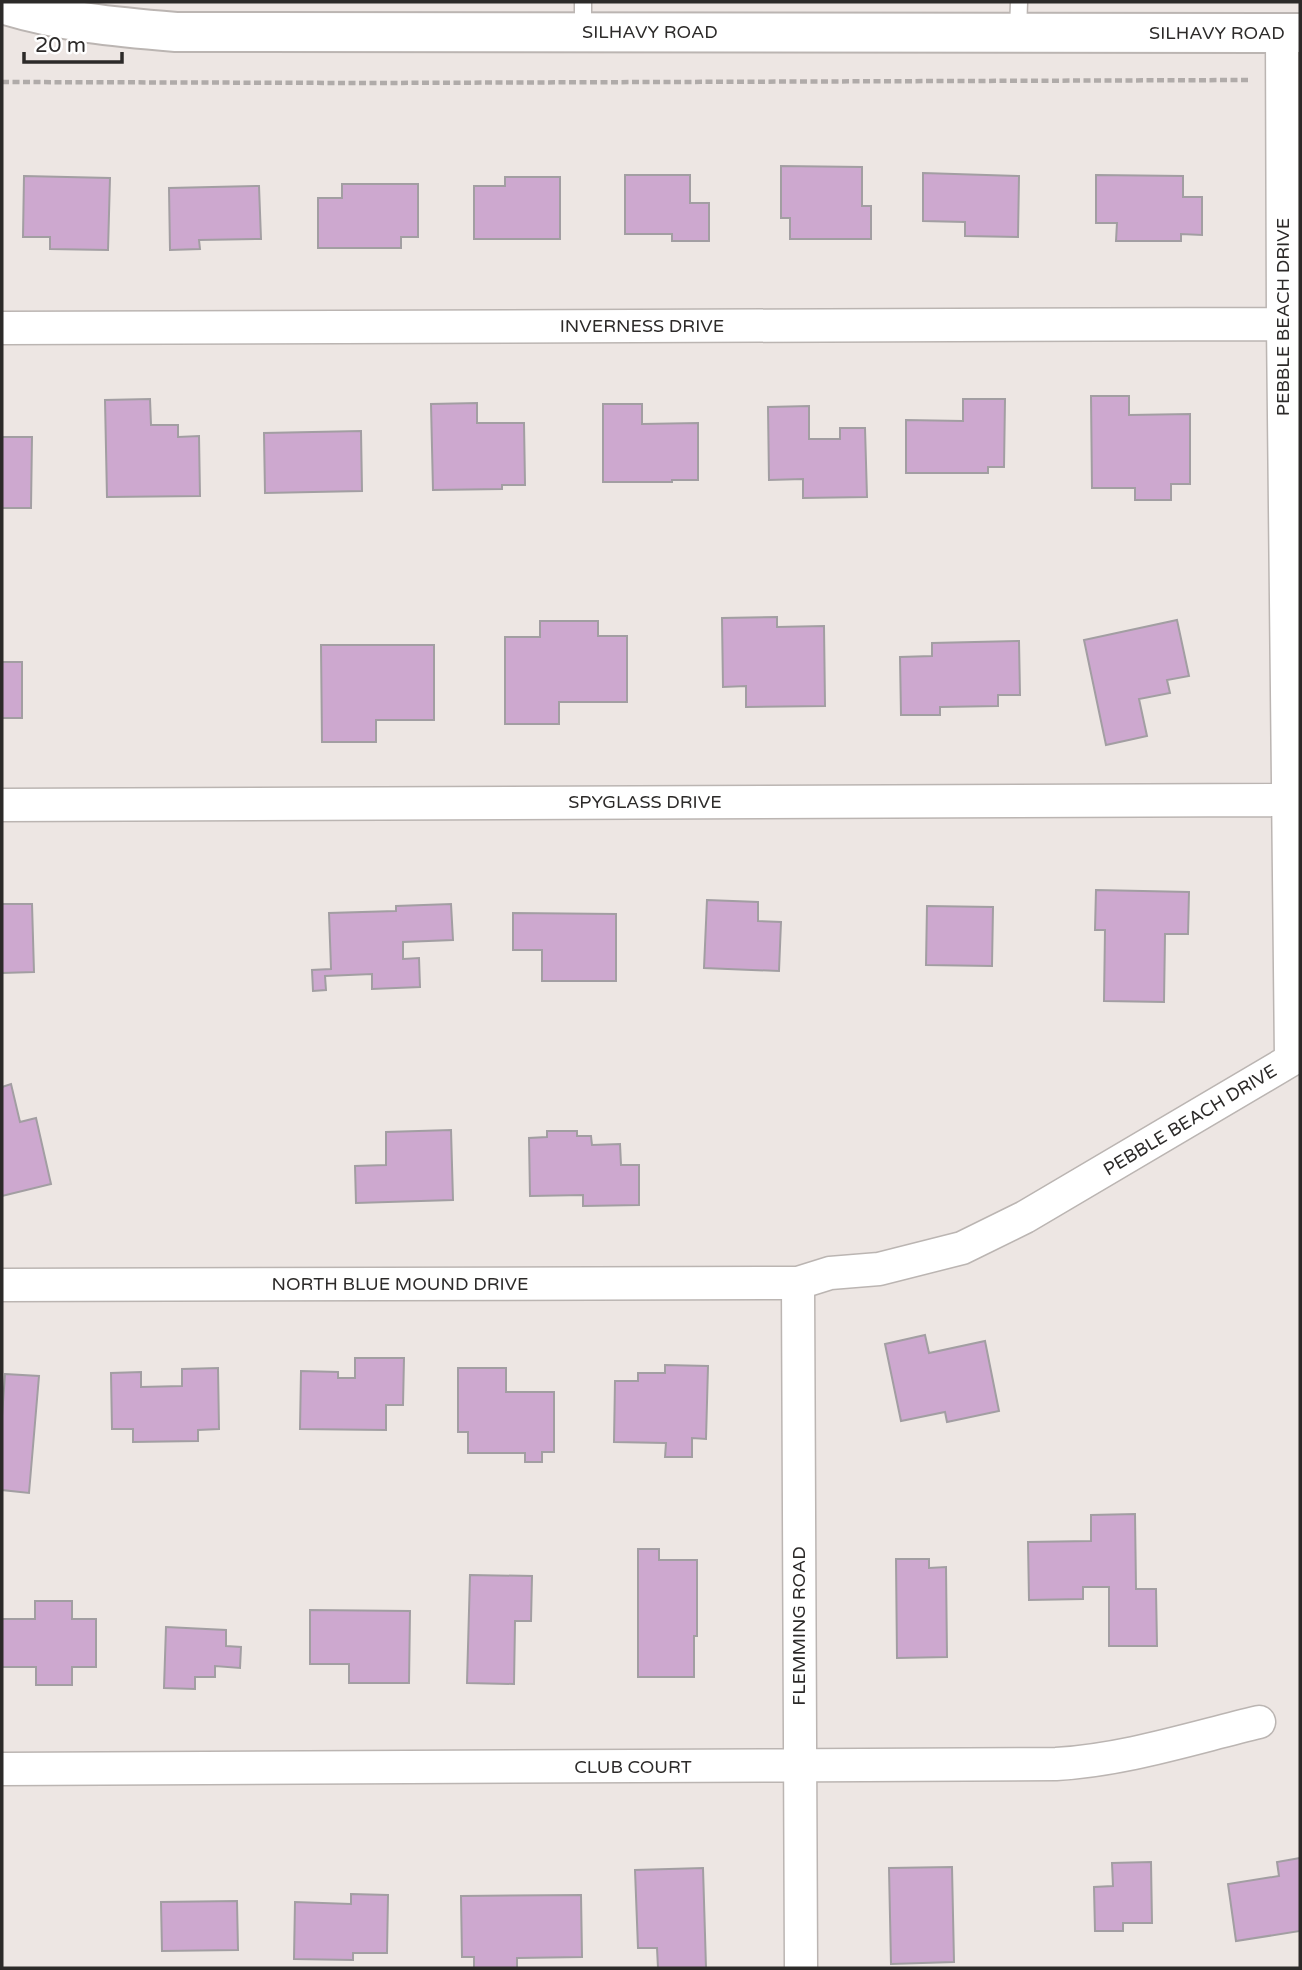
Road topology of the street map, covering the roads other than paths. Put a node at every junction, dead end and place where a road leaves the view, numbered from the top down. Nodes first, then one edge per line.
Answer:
1 (2, 4) edge
2 (583, 17) edge
3 (1018, 17) edge
4 (1291, 34) edge
5 (1283, 324) junction
6 (2, 328) edge
7 (1288, 800) junction
8 (2, 805) edge
9 (797, 1283) junction
10 (2, 1285) edge
11 (1259, 1722) dead end
12 (800, 1766) junction
13 (2, 1769) edge
14 (801, 1968) edge

1 - 2 street, SILHAVY ROAD
2 - 3 street, SILHAVY ROAD
3 - 4 street, SILHAVY ROAD
4 - 5 street, PEBBLE BEACH DRIVE
5 - 6 street, INVERNESS DRIVE
5 - 7 street, PEBBLE BEACH DRIVE
7 - 8 street, SPYGLASS DRIVE
7 - 9 street, PEBBLE BEACH DRIVE
9 - 10 street, NORTH BLUE MOUND DRIVE
9 - 12 street, FLEMMING ROAD
11 - 12 street, CLUB COURT
12 - 13 street, CLUB COURT
12 - 14 street, FLEMMING ROAD

